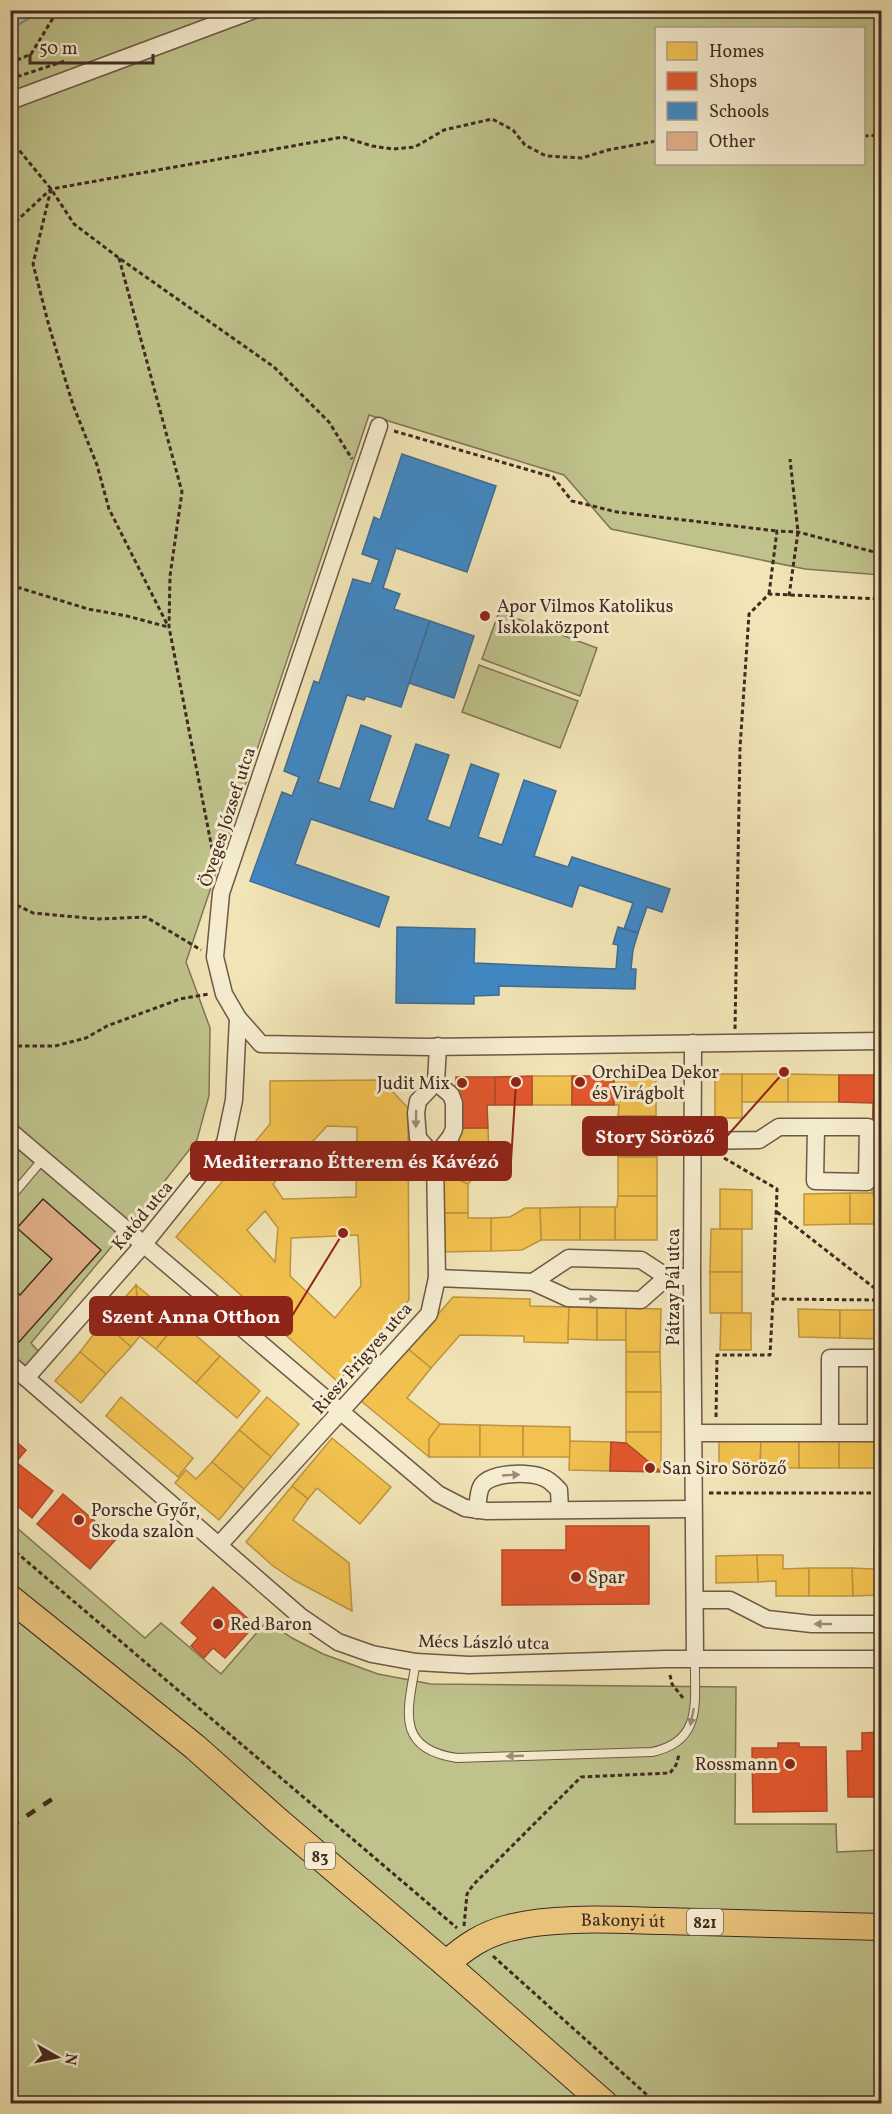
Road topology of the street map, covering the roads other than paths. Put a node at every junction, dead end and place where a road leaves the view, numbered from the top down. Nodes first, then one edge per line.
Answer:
1 (254, 10) edge
2 (10, 101) edge
3 (379, 426) road end
4 (238, 1018) junction
5 (882, 1041) edge
6 (693, 1043) junction
7 (438, 1046) junction
8 (436, 1082) junction
9 (816, 1127) junction
10 (10, 1131) edge
11 (693, 1141) junction
12 (435, 1156) junction
13 (43, 1159) junction
14 (10, 1198) edge
15 (143, 1245) junction
16 (668, 1277) junction
17 (692, 1277) junction
18 (437, 1278) junction
19 (533, 1282) junction
20 (10, 1364) edge
21 (26, 1378) junction
22 (342, 1411) junction
23 (830, 1432) junction
24 (694, 1433) junction
25 (694, 1501) junction
26 (560, 1509) junction
27 (477, 1510) junction
28 (219, 1545) junction
29 (10, 1598) edge
30 (695, 1600) junction
31 (882, 1624) edge
32 (695, 1659) junction
33 (882, 1659) edge
34 (416, 1662) junction
35 (882, 1927) edge
36 (446, 1964) junction
37 (605, 2103) edge

1 - 2 street
3 - 4 street, Öveges József utca
4 - 7 street, Öveges József utca
4 - 15 street, Katód utca
5 - 6 street
6 - 7 street, Öveges József utca
6 - 11 street, Pátzay Pál utca
7 - 8 street
8 - 12 street
8 -> 12 street
9 - 9 street
9 - 11 street
10 - 13 street
11 - 17 street, Pátzay Pál utca
12 - 18 street, Riesz Frigyes utca
13 - 14 lane
13 - 15 street
15 - 21 street, Katód utca
15 - 22 street
16 - 17 street
19 -> 16 street
16 - 19 street
17 - 24 street, Pátzay Pál utca
18 - 19 street
18 - 22 street, Riesz Frigyes utca
20 - 21 street, Mécs László utca
21 - 28 street, Mécs László utca
22 - 27 street
22 - 28 street, Riesz Frigyes utca
23 - 23 street
23 - 24 street
24 - 25 street, Pátzay Pál utca
25 - 26 street
25 - 30 street, Pátzay Pál utca
26 - 27 street
27 -> 26 street
28 - 34 street, Mécs László utca
29 - 36 main road, 83
31 -> 30 street
30 - 32 street, Pátzay Pál utca
32 - 33 street, Mécs László utca
32 - 34 street, Mécs László utca
32 -> 34 lane
35 - 36 main road, Bakonyi út / 821
36 - 37 main road, 83

